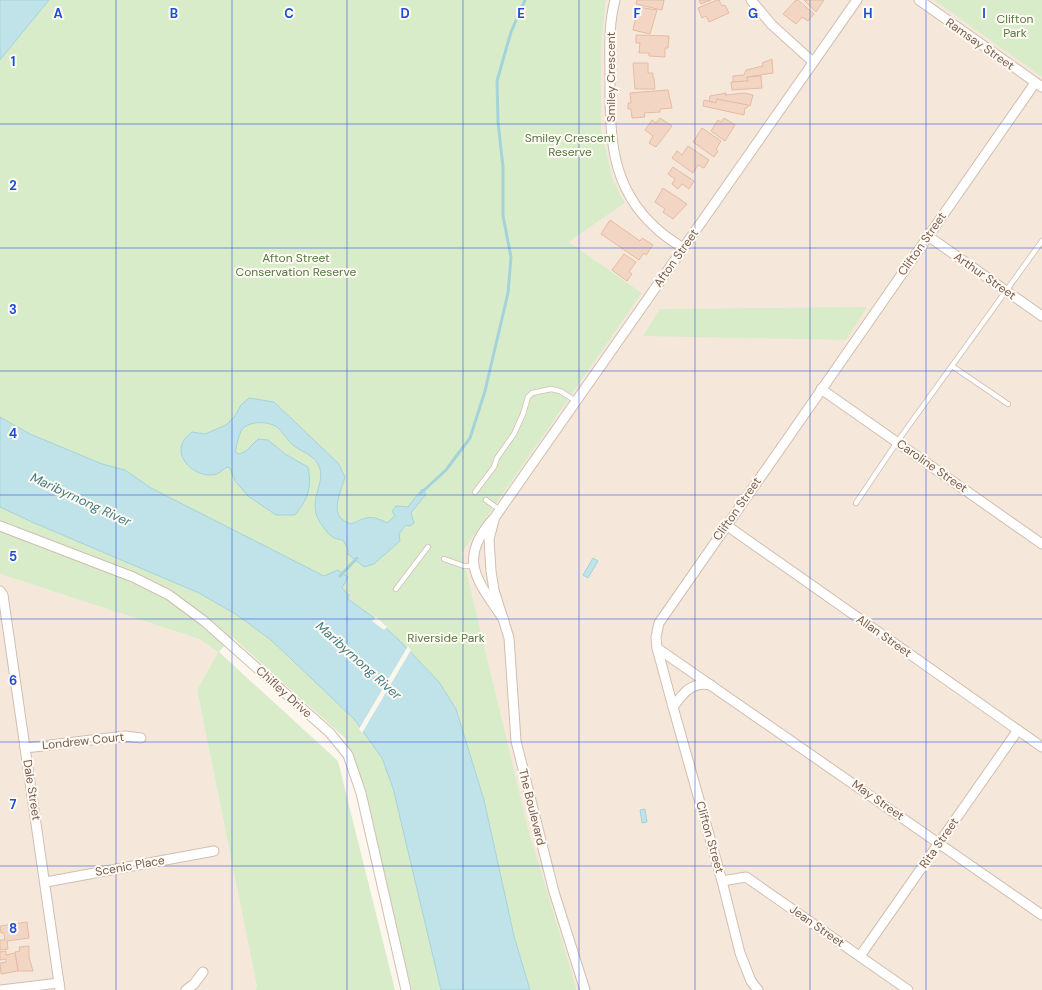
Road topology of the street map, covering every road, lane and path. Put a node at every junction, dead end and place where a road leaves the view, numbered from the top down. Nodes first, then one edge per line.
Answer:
1 (614, 0) edge
2 (751, 0) edge
3 (857, 0) edge
4 (919, 0) edge
5 (813, 62) junction
6 (1039, 85) edge
7 (928, 236) junction
8 (1042, 241) edge
9 (683, 248) junction
10 (1007, 292) junction
11 (1042, 316) edge
12 (952, 366) junction
13 (821, 389) junction
14 (576, 401) junction
15 (1008, 404) dead end
16 (897, 442) junction
17 (475, 492) dead end
18 (486, 500) dead end
19 (856, 503) dead end
20 (497, 513) junction
21 (726, 525) junction
22 (0, 526) edge
23 (1042, 544) edge
24 (428, 547) dead end
25 (444, 559) dead end
26 (473, 566) junction
27 (396, 589) dead end
28 (0, 590) edge
29 (504, 620) junction
30 (657, 648) junction
31 (714, 686) junction
32 (673, 707) junction
33 (1018, 730) junction
34 (141, 738) dead end
35 (1042, 747) edge
36 (25, 748) junction
37 (940, 843) junction
38 (214, 851) dead end
39 (722, 881) junction
40 (46, 882) junction
41 (1042, 915) edge
42 (860, 956) junction
43 (203, 972) dead end
44 (60, 986) edge
45 (1, 990) edge
46 (186, 990) edge
47 (406, 990) edge
48 (585, 990) edge
49 (758, 990) edge
50 (908, 990) edge

1 - 9 street, Smiley Crescent
2 - 5 street
3 - 5 street, Afton Street
4 - 6 street, Ramsay Street
5 - 9 street, Afton Street
6 - 7 street, Clifton Street
7 - 10 street, Arthur Street
7 - 13 street, Clifton Street
8 - 10 lane
9 - 14 street, Afton Street
10 - 11 street, Arthur Street
10 - 12 lane
12 - 15 lane
12 - 16 lane
13 - 16 street, Caroline Street
13 - 21 street, Clifton Street
14 - 17 lane
14 - 20 street, Afton Street
16 - 19 lane
16 - 23 street, Caroline Street
18 - 20 lane
20 - 26 street
20 - 29 street, The Boulevard
21 - 30 street, Clifton Street
21 - 33 street, Allan Street
22 - 47 street, Chifley Drive
24 - 27 lane
25 - 26 lane
26 - 29 street, The Boulevard
28 - 36 street, Dale Street
29 - 48 street, The Boulevard
30 - 31 street, May Street
30 - 32 street, Clifton Street
31 - 32 street
31 - 37 street, May Street
32 - 39 street, Clifton Street
33 - 35 street, Allan Street
33 - 37 street, Rita Street
34 - 36 street, Londrew Court
36 - 40 street, Dale Street
37 - 41 street, May Street
37 - 42 street, Rita Street
38 - 40 street, Scenic Place
39 - 42 street, Jean Street
39 - 49 street, Clifton Street
40 - 44 street, Dale Street
42 - 50 street, Jean Street
43 - 46 street
44 - 45 street

